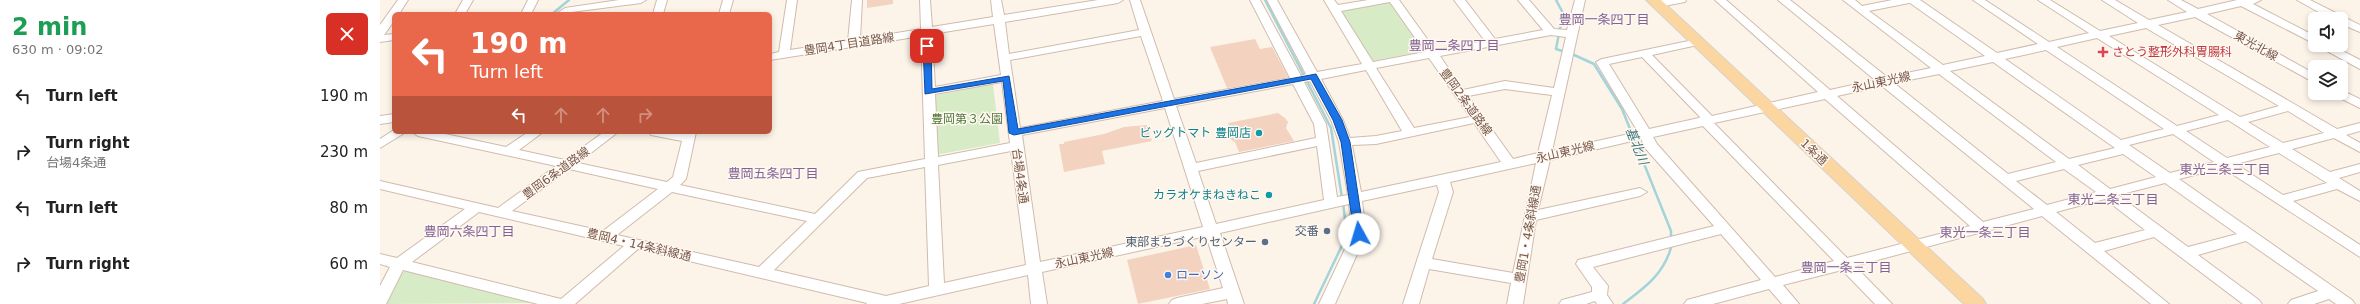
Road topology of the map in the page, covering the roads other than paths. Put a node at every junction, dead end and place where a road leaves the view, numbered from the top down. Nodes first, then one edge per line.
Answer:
1 (404, 0) edge
2 (468, 0) edge
3 (533, 0) edge
4 (641, 0) edge
5 (662, 0) edge
6 (728, 0) edge
7 (792, 0) edge
8 (857, 0) edge
9 (925, 0) edge
10 (996, 0) edge
11 (1118, 0) edge
12 (1135, 0) edge
13 (1255, 0) edge
14 (1272, 0) edge
15 (1387, 0) edge
16 (1394, 0) edge
17 (1459, 0) edge
18 (1523, 0) edge
19 (1580, 0) edge
20 (1680, 0) edge
21 (1720, 0) edge
22 (1783, 0) edge
23 (1848, 0) edge
24 (1908, 0) edge
25 (1913, 0) edge
26 (1978, 0) edge
27 (2043, 0) edge
28 (2107, 0) edge
29 (2173, 0) edge
30 (2256, 0) edge
31 (2302, 0) edge
32 (2240, 1) edge
33 (1656, 2) edge
34 (1071, 4) edge
35 (1332, 4) edge
36 (594, 7) edge
37 (1861, 9) junction
38 (395, 12) edge
39 (461, 12) edge
40 (527, 12) edge
41 (564, 12) edge
42 (659, 12) edge
43 (725, 12) edge
44 (2326, 12) edge
45 (2196, 13) junction
46 (392, 16) edge
47 (998, 20) junction
48 (2147, 23) junction
49 (2348, 23) edge
50 (2360, 29) edge
51 (926, 31) junction
52 (1146, 32) junction
53 (380, 33) edge
54 (1560, 33) junction
55 (2098, 34) junction
56 (392, 37) edge
57 (2308, 37) edge
58 (380, 39) edge
59 (1698, 42) junction
60 (854, 43) junction
61 (1492, 43) junction
62 (2046, 45) junction
63 (2335, 52) edge
64 (1644, 53) junction
65 (784, 54) junction
66 (1432, 54) junction
67 (772, 57) edge
68 (1994, 57) junction
69 (1004, 58) junction
70 (2360, 65) edge
71 (1370, 66) junction
72 (1940, 69) junction
73 (2308, 75) edge
74 (1006, 78) junction
75 (1305, 78) junction
76 (1882, 81) junction
77 (928, 92) junction
78 (1560, 92) junction
79 (1460, 94) junction
80 (1827, 94) junction
81 (2348, 97) edge
82 (1169, 103) junction
83 (2360, 104) edge
84 (1767, 107) junction
85 (2290, 107) junction
86 (392, 118) edge
87 (2234, 118) junction
88 (1478, 119) junction
89 (380, 120) edge
90 (1707, 120) junction
91 (2360, 127) edge
92 (2175, 130) junction
93 (1014, 133) junction
94 (1410, 133) junction
95 (397, 134) edge
96 (427, 134) edge
97 (534, 134) edge
98 (609, 134) edge
99 (678, 134) edge
100 (2335, 134) junction
101 (690, 135) edge
102 (1641, 135) junction
103 (1322, 141) junction
104 (1345, 142) junction
105 (380, 144) edge
106 (1016, 146) junction
107 (2122, 147) junction
108 (2281, 148) junction
109 (2360, 148) edge
110 (509, 152) junction
111 (1543, 156) junction
112 (931, 162) junction
113 (2224, 163) junction
114 (2066, 164) junction
115 (568, 165) junction
116 (1510, 165) junction
117 (1191, 168) junction
118 (2360, 168) edge
119 (2167, 177) junction
120 (2006, 179) junction
121 (1443, 180) junction
122 (2334, 180) junction
123 (380, 185) edge
124 (670, 186) junction
125 (1640, 192) dead end
126 (2107, 194) junction
127 (2360, 197) edge
128 (2281, 200) junction
129 (1344, 201) junction
130 (476, 207) junction
131 (2045, 210) junction
132 (500, 213) junction
133 (1530, 217) junction
134 (818, 219) junction
135 (1725, 228) junction
136 (1981, 228) junction
137 (1211, 230) junction
138 (2157, 232) junction
139 (2249, 235) junction
140 (605, 237) junction
141 (635, 244) junction
142 (1914, 246) junction
143 (2093, 249) junction
144 (2360, 252) edge
145 (2186, 253) junction
146 (380, 259) edge
147 (1424, 263) junction
148 (1844, 263) junction
149 (399, 264) junction
150 (1034, 269) junction
151 (762, 273) junction
152 (1520, 279) junction
153 (1772, 282) junction
154 (937, 290) junction
155 (2331, 293) junction
156 (1234, 298) edge
157 (1602, 300) edge
158 (380, 301) edge
159 (886, 303) edge
160 (560, 304) edge
161 (565, 304) edge
162 (1039, 304) edge
163 (1177, 304) edge
164 (1327, 304) edge
165 (1411, 304) edge
166 (1515, 304) edge
167 (1567, 304) edge
168 (1696, 304) edge
169 (1792, 304) edge
170 (1884, 304) edge
171 (1976, 304) edge
172 (2161, 304) edge
173 (2254, 304) edge
174 (2296, 304) edge
175 (2347, 304) edge

1 - 38 street
2 - 39 street
3 - 40 street
4 - 36 street
5 - 42 street
6 - 43 street
7 - 65 street
8 - 60 street
9 - 51 street
10 - 47 street, 台場4条通
11 - 34 street, 豊岡4丁目道路線
12 - 52 street
13 - 75 street
14 - 75 street
15 - 35 street
16 - 66 street, 豊岡2条道路線
17 - 61 street
18 - 54 street
19 - 54 street, 豊岡1・4条斜線通
20 - 33 street
21 - 80 street
22 - 76 street
23 - 37 street
24 - 37 street
25 - 68 street
26 - 62 street
27 - 55 street
28 - 48 street
29 - 45 street, 東光北線
30 - 32 street, 永山東光線
31 - 44 street
32 - 45 street, 永山東光線
32 - 57 street
33 - 59 main road, 1条通
34 - 47 street, 豊岡4丁目道路線
35 - 71 street
36 - 41 street
37 - 72 street
45 - 48 street, 永山東光線
45 - 73 street, 東光北線
46 - 53 street
47 - 51 street, 豊岡4丁目道路線
47 - 69 street, 台場4条通
48 - 55 street, 永山東光線
48 - 85 street
49 - 50 street
51 - 60 street, 豊岡4丁目道路線
51 - 77 street
52 - 69 street
52 - 82 street
54 - 61 street
54 - 78 street, 豊岡1・4条斜線通
55 - 62 street, 永山東光線
55 - 87 street
56 - 58 street
59 - 64 street
59 - 84 main road, 1条通
60 - 65 street, 豊岡4丁目道路線
61 - 66 street
62 - 68 street, 永山東光線
62 - 92 street
63 - 70 street
64 - 90 street
64 - 102 street
65 - 67 street, 豊岡4丁目道路線
66 - 71 street
66 - 79 street, 豊岡2条道路線
68 - 72 street, 永山東光線
68 - 107 street
69 - 74 street, 台場4条通
71 - 75 street
71 - 94 street
72 - 76 street, 永山東光線
72 - 114 street
74 - 77 street
74 - 93 street, 台場4条通
75 - 82 street
75 - 103 street
75 - 104 street
76 - 80 street, 永山東光線
76 - 120 street
77 - 112 street
78 - 79 street
78 - 111 street, 豊岡1・4条斜線通
79 - 88 street, 豊岡2条道路線
80 - 84 street, 永山東光線
80 - 136 street
81 - 83 street
82 - 93 street
82 - 117 street
84 - 90 street, 永山東光線
84 - 142 main road, 1条通
85 - 87 street
85 - 100 street
86 - 89 street
87 - 92 street
87 - 108 street
88 - 94 street
88 - 116 street, 豊岡2条道路線
90 - 102 street, 永山東光線
90 - 148 street
91 - 100 street
92 - 107 street
92 - 113 street
93 - 106 street, 台場4条通
94 - 104 street
95 - 105 street
96 - 110 street
97 - 110 street
98 - 115 street, 豊岡6条道路線
99 - 101 street
100 - 108 street
100 - 109 street
101 - 124 street
102 - 111 street, 永山東光線
102 - 135 street
103 - 117 street
103 - 129 street
104 - 129 street
106 - 112 street
106 - 150 street, 台場4条通
107 - 114 street
107 - 119 street
108 - 113 street
108 - 122 street
110 - 115 street
111 - 116 street, 永山東光線
111 - 133 street, 豊岡1・4条斜線通
112 - 134 street
112 - 154 street
113 - 119 street
113 - 128 street
114 - 120 street
114 - 126 street
115 - 124 street
115 - 132 street, 豊岡6条道路線
116 - 121 street, 永山東光線
117 - 137 street
118 - 122 street
119 - 126 street
119 - 139 street
120 - 131 street
121 - 129 street, 永山東光線
121 - 147 street
122 - 127 street
122 - 128 street
123 - 130 street, 豊岡4・14条斜線通
124 - 134 street
124 - 140 street
125 - 133 street
126 - 131 street
126 - 138 street
128 - 144 street
129 - 137 street, 永山東光線
129 - 164 street
130 - 132 street, 豊岡4・14条斜線通
130 - 149 street
131 - 136 street
131 - 143 street
132 - 140 street, 豊岡4・14条斜線通
133 - 152 street, 豊岡1・4条斜線通
134 - 151 street
135 - 153 street
135 - 157 street
136 - 142 street
137 - 150 street, 永山東光線
137 - 156 street
138 - 143 street
138 - 145 street
139 - 145 street
139 - 155 street
140 - 141 street, 豊岡4・14条斜線通
141 - 151 street, 豊岡4・14条斜線通
141 - 161 street
142 - 148 street
142 - 171 main road, 1条通
143 - 172 street
145 - 173 street
146 - 149 street
147 - 152 street
147 - 165 street
148 - 153 street
148 - 170 street
149 - 158 street
149 - 160 street
150 - 154 street, 永山東光線
150 - 162 street, 台場4条通
151 - 159 street, 豊岡4・14条斜線通
152 - 166 street, 豊岡1・4条斜線通
153 - 168 street
153 - 169 street
154 - 159 street, 永山東光線
155 - 174 street
155 - 175 street
156 - 163 street
157 - 167 street

